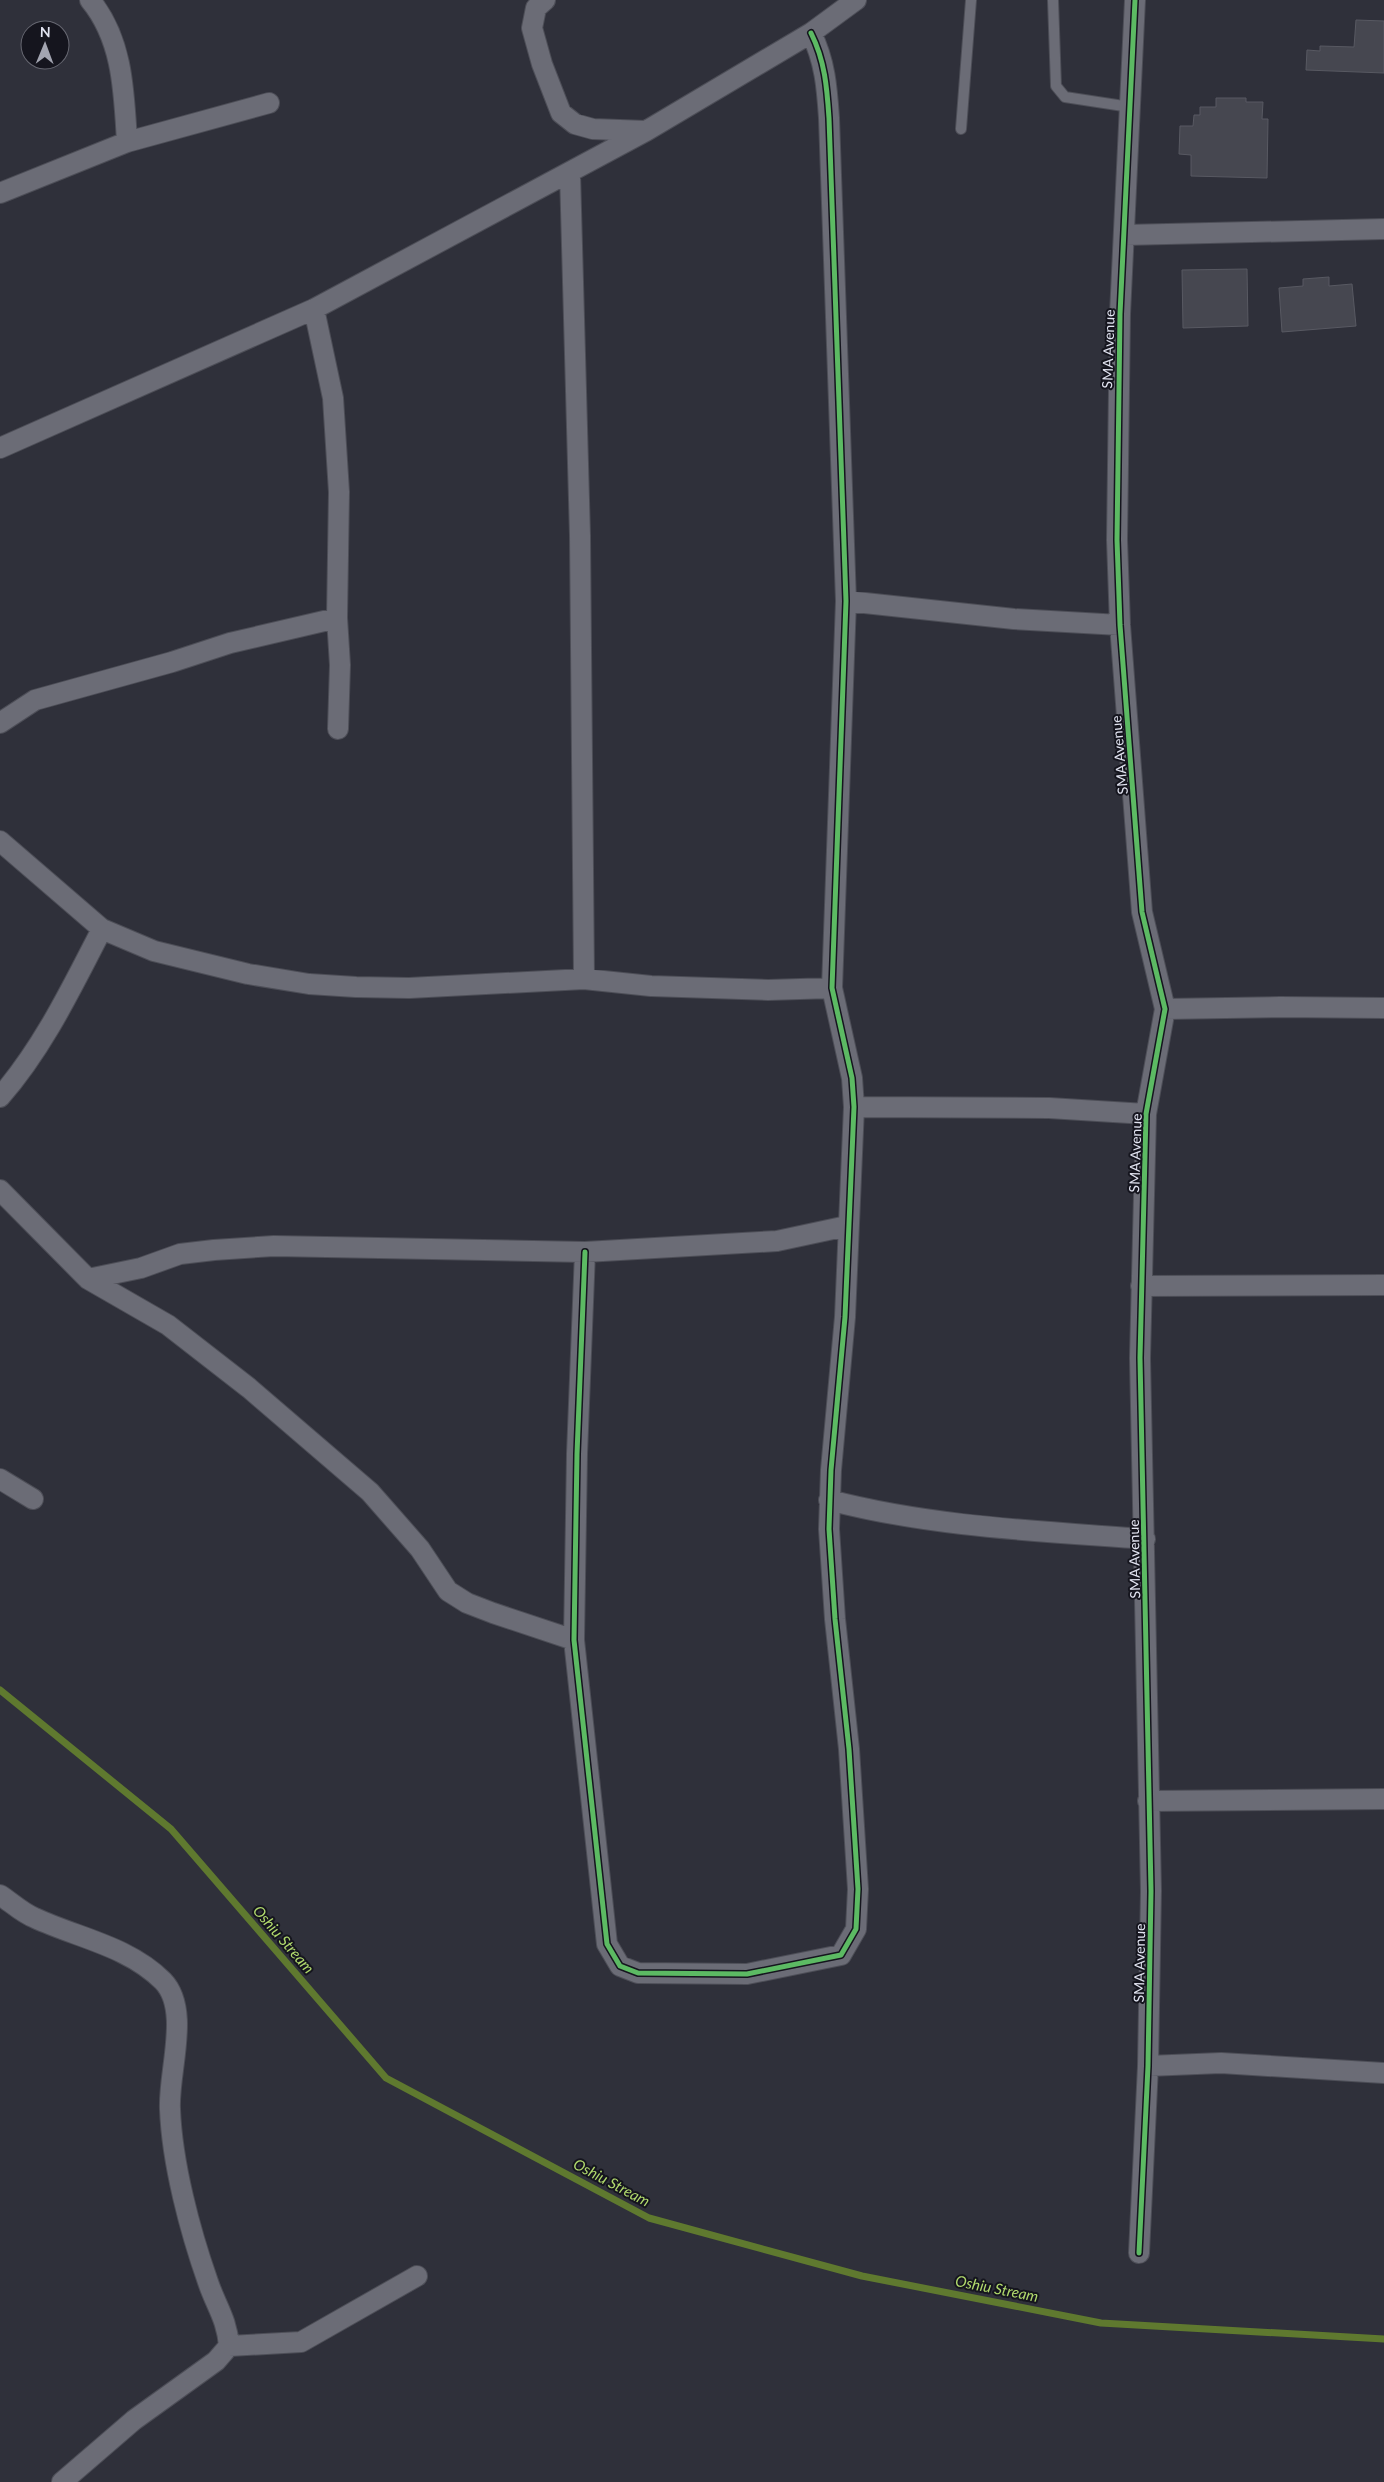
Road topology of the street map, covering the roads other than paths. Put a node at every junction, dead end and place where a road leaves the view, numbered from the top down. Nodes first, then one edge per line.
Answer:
1 (90, 0) edge
2 (543, 0) edge
3 (856, 0) edge
4 (971, 0) edge
5 (1053, 0) edge
6 (1135, 0) edge
7 (811, 34) junction
8 (270, 104) dead end
9 (1130, 107) junction
10 (961, 129) dead end
11 (646, 132) junction
12 (127, 142) junction
13 (570, 173) junction
14 (0, 192) edge
15 (1384, 229) edge
16 (1125, 235) junction
17 (314, 309) junction
18 (0, 448) edge
19 (846, 601) junction
20 (337, 618) junction
21 (1120, 625) junction
22 (0, 723) edge
23 (338, 729) dead end
24 (0, 841) edge
25 (102, 929) junction
26 (584, 979) junction
27 (832, 988) junction
28 (1384, 1008) edge
29 (1165, 1009) junction
30 (0, 1097) edge
31 (854, 1107) junction
32 (1146, 1114) junction
33 (0, 1190) edge
34 (847, 1226) junction
35 (585, 1252) junction
36 (88, 1279) junction
37 (1384, 1285) edge
38 (1141, 1286) junction
39 (0, 1479) edge
40 (33, 1499) dead end
41 (830, 1500) junction
42 (1145, 1539) junction
43 (574, 1640) junction
44 (1384, 1799) edge
45 (1148, 1801) junction
46 (0, 1895) edge
47 (1148, 2066) junction
48 (1384, 2072) edge
49 (1139, 2253) dead end
50 (417, 2276) dead end
51 (229, 2346) junction
52 (62, 2482) edge

1 - 12 street
2 - 11 street
3 - 7 street
4 - 10 lane
5 - 9 lane
6 - 9 street, SMA Avenue
7 - 11 street
7 - 19 street
8 - 12 street
9 - 16 street, SMA Avenue
11 - 13 street
12 - 14 street
13 - 17 street
13 - 26 street
15 - 16 street
16 - 21 street, SMA Avenue
17 - 18 street
17 - 20 street
19 - 21 street
19 - 27 street
20 - 22 street
20 - 23 street
21 - 29 street, SMA Avenue
24 - 25 street
25 - 26 street
25 - 30 street
26 - 27 street
27 - 31 street
28 - 29 street
29 - 32 street, SMA Avenue
31 - 32 street
31 - 34 street
32 - 38 street, SMA Avenue
33 - 36 street
34 - 35 street
34 - 41 street
35 - 36 street
35 - 43 street
36 - 43 street
37 - 38 street
38 - 42 street, SMA Avenue
39 - 40 street
41 - 42 street
41 - 43 street
42 - 45 street, SMA Avenue
44 - 45 street
45 - 47 street, SMA Avenue
46 - 51 street
47 - 48 street
47 - 49 street, SMA Avenue
50 - 51 street
51 - 52 street

